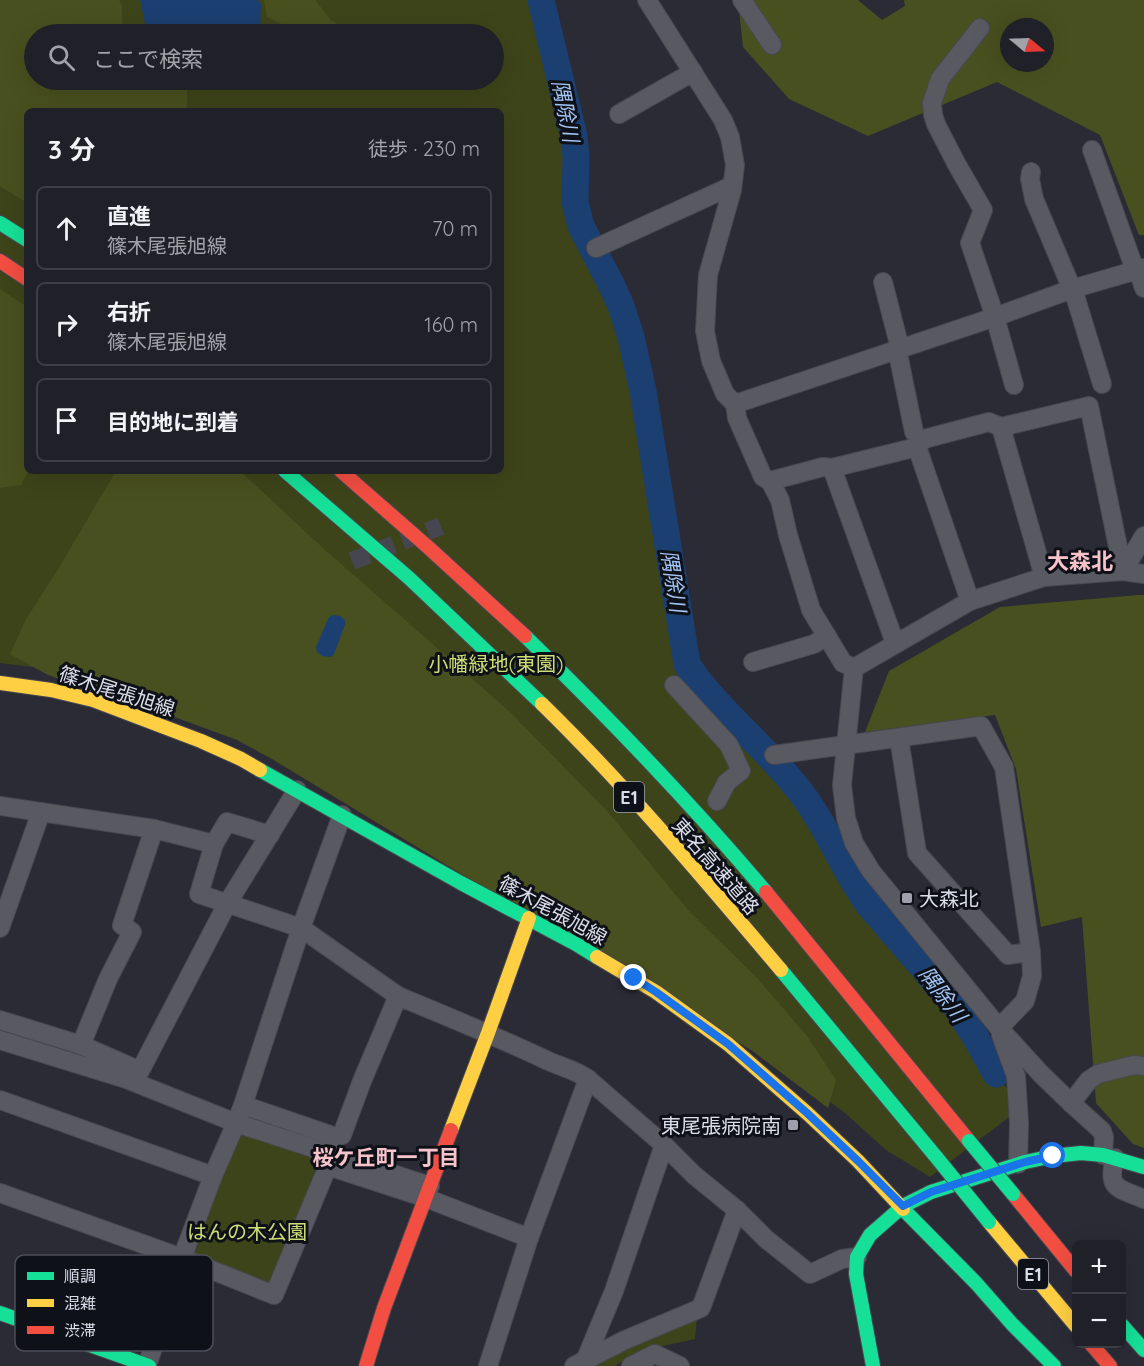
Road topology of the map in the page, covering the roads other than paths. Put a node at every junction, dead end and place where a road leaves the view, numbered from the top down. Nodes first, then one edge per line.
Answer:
1 (647, 0) edge
2 (742, 0) edge
3 (980, 28) dead end
4 (772, 45) dead end
5 (693, 72) junction
6 (620, 114) dead end
7 (1092, 150) dead end
8 (1031, 172) dead end
9 (732, 190) junction
10 (0, 223) edge
11 (24, 238) edge
12 (597, 248) dead end
13 (0, 261) edge
14 (1139, 269) edge
15 (24, 277) edge
16 (883, 282) dead end
17 (1144, 288) edge
18 (1073, 289) junction
19 (995, 317) junction
20 (898, 349) junction
21 (1102, 384) dead end
22 (1014, 385) dead end
23 (735, 404) junction
24 (1001, 427) junction
25 (916, 439) junction
26 (832, 468) junction
27 (289, 474) edge
28 (344, 474) edge
29 (770, 481) junction
30 (1144, 536) edge
31 (1123, 571) junction
32 (1144, 574) edge
33 (1044, 577) junction
34 (970, 601) junction
35 (826, 636) junction
36 (895, 644) junction
37 (753, 662) dead end
38 (854, 668) junction
39 (0, 683) edge
40 (674, 685) dead end
41 (899, 738) junction
42 (846, 744) junction
43 (774, 755) dead end
44 (297, 790) junction
45 (717, 801) dead end
46 (0, 806) edge
47 (41, 812) junction
48 (342, 815) junction
49 (154, 829) junction
50 (270, 835) junction
51 (214, 844) junction
52 (227, 904) junction
53 (529, 918) junction
54 (0, 928) edge
55 (301, 928) junction
56 (1031, 952) junction
57 (398, 996) junction
58 (0, 1020) edge
59 (999, 1028) junction
60 (488, 1033) junction
61 (0, 1040) edge
62 (81, 1045) junction
63 (1144, 1066) edge
64 (588, 1078) junction
65 (0, 1100) edge
66 (1071, 1103) junction
67 (243, 1105) junction
68 (236, 1124) junction
69 (664, 1145) junction
70 (1109, 1157) junction
71 (1018, 1164) junction
72 (1144, 1167) edge
73 (213, 1176) junction
74 (428, 1192) junction
75 (0, 1193) edge
76 (1144, 1199) edge
77 (903, 1206) junction
78 (737, 1210) junction
79 (530, 1238) junction
80 (174, 1255) edge
81 (183, 1255) edge
82 (857, 1257) junction
83 (1072, 1265) edge
84 (213, 1270) edge
85 (0, 1313) edge
86 (15, 1318) edge
87 (1072, 1320) edge
88 (1126, 1330) edge
89 (1094, 1348) edge
90 (1144, 1350) edge
91 (106, 1351) edge
92 (153, 1351) edge
93 (580, 1363) edge
94 (148, 1366) edge
95 (366, 1366) edge
96 (488, 1366) edge
97 (631, 1366) edge
98 (680, 1366) edge
99 (873, 1366) edge
100 (1054, 1366) edge
101 (1110, 1366) edge

1 - 5 street
2 - 4 street
3 - 19 street
5 - 6 street
5 - 9 street
7 - 14 street
8 - 18 street
9 - 12 street
9 - 23 street
10 - 11 main road
13 - 15 main road
14 - 17 street
14 - 18 street
16 - 20 street
18 - 19 street
18 - 21 street
19 - 20 street
19 - 22 street
20 - 23 street
20 - 25 street
23 - 29 street
24 - 25 street
24 - 31 street
24 - 33 street
25 - 26 street
25 - 34 street
26 - 29 street
26 - 36 street
27 - 87 main road, 東名高速道路 / E1, bridge
28 - 83 main road, 東名高速道路 / E1, bridge
29 - 35 street
30 - 31 street
31 - 32 street
31 - 33 street
33 - 34 street
34 - 36 street
35 - 37 street
35 - 38 street
36 - 38 street
38 - 42 street
39 - 44 main road, 篠木尾張旭線
40 - 45 street
41 - 42 street
41 - 56 street
41 - 56 street
42 - 43 street
42 - 59 street
44 - 48 main road, 篠木尾張旭線
44 - 50 street
46 - 47 street
47 - 49 street
47 - 54 street
48 - 53 main road, 篠木尾張旭線
48 - 55 street
49 - 51 street
49 - 62 street
50 - 51 street
50 - 52 street
51 - 52 street
52 - 55 street
52 - 62 street
53 - 60 main road
53 - 77 main road, 篠木尾張旭線
55 - 57 street
55 - 67 street
56 - 59 street
57 - 60 street
57 - 67 street
58 - 62 street
59 - 66 street
59 - 71 street
60 - 64 street
60 - 74 main road
61 - 68 street
63 - 66 street
64 - 69 street
64 - 79 street
65 - 73 street
66 - 70 street
67 - 68 street
68 - 73 street
68 - 74 street
69 - 78 street
69 - 93 street
70 - 71 main road
70 - 72 main road
70 - 76 street
71 - 77 main road
73 - 81 street
74 - 79 street
74 - 84 street
74 - 95 main road
75 - 80 street
77 - 82 main road
77 - 100 main road, 篠木尾張旭線
78 - 82 street
78 - 93 street
79 - 96 street
82 - 99 main road
85 - 86 main road
88 - 90 main road
89 - 101 main road
91 - 94 main road
92 - 94 street
97 - 98 street

